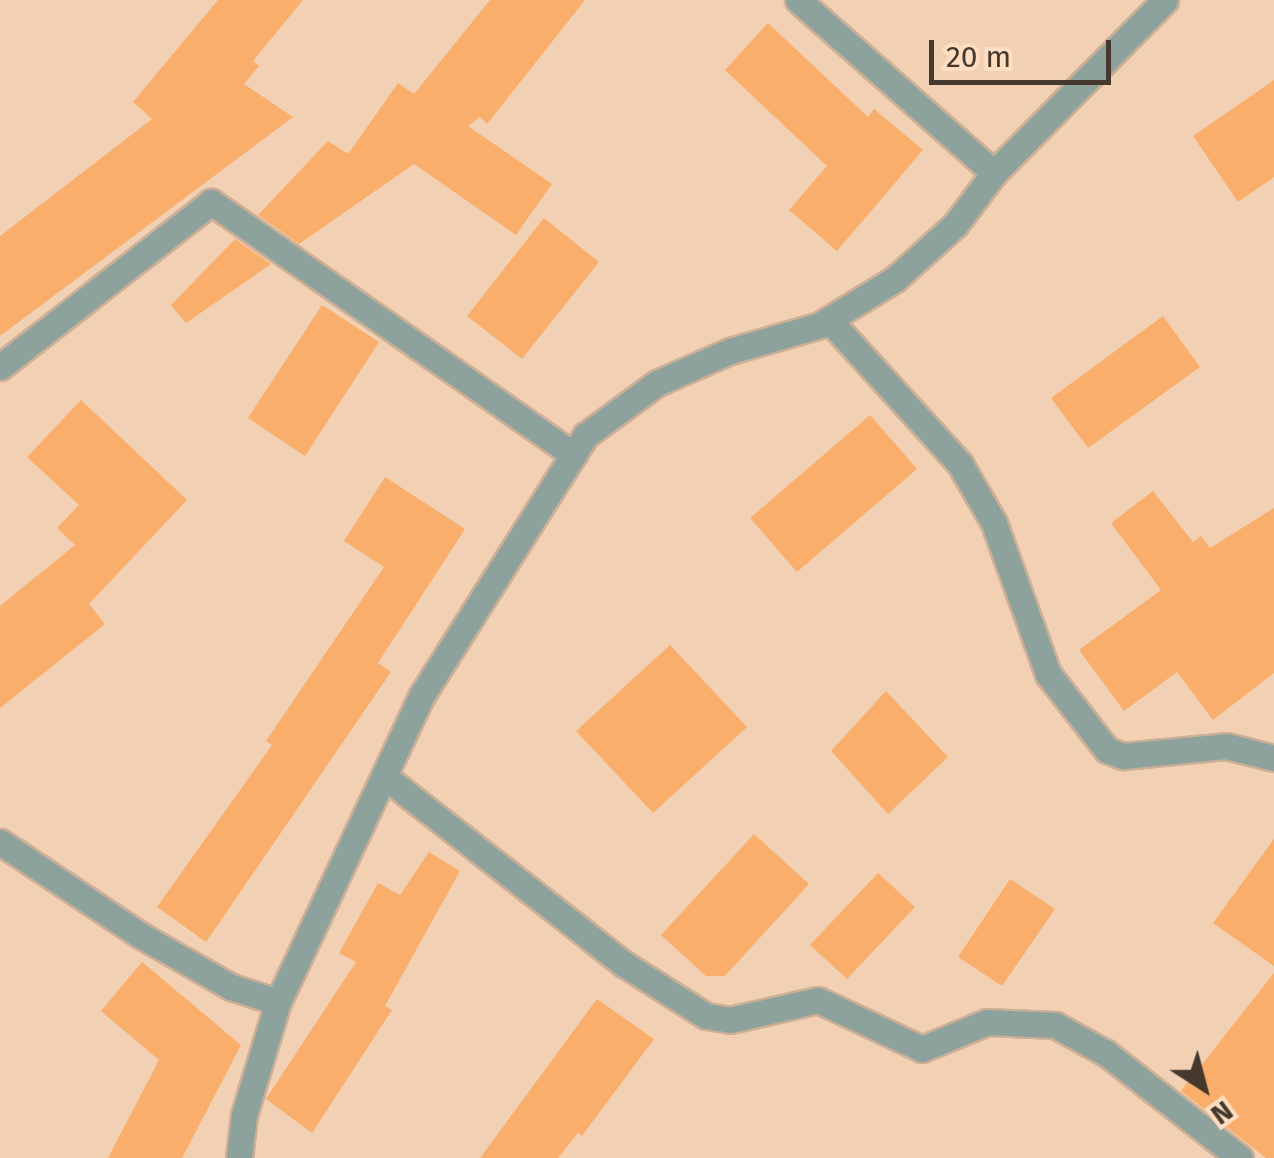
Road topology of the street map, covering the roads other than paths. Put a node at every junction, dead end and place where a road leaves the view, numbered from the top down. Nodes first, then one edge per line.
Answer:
1 (798, 0) edge
2 (1165, 0) edge
3 (994, 173) junction
4 (828, 320) junction
5 (0, 367) edge
6 (574, 455) junction
7 (1274, 758) edge
8 (384, 776) junction
9 (0, 842) edge
10 (278, 1002) junction
11 (239, 1158) edge
12 (1240, 1158) edge

1 - 3 street
2 - 3 street
3 - 4 street
4 - 6 street
4 - 7 street
5 - 6 street
6 - 8 street
8 - 10 street
8 - 12 street
9 - 10 street
10 - 11 street

